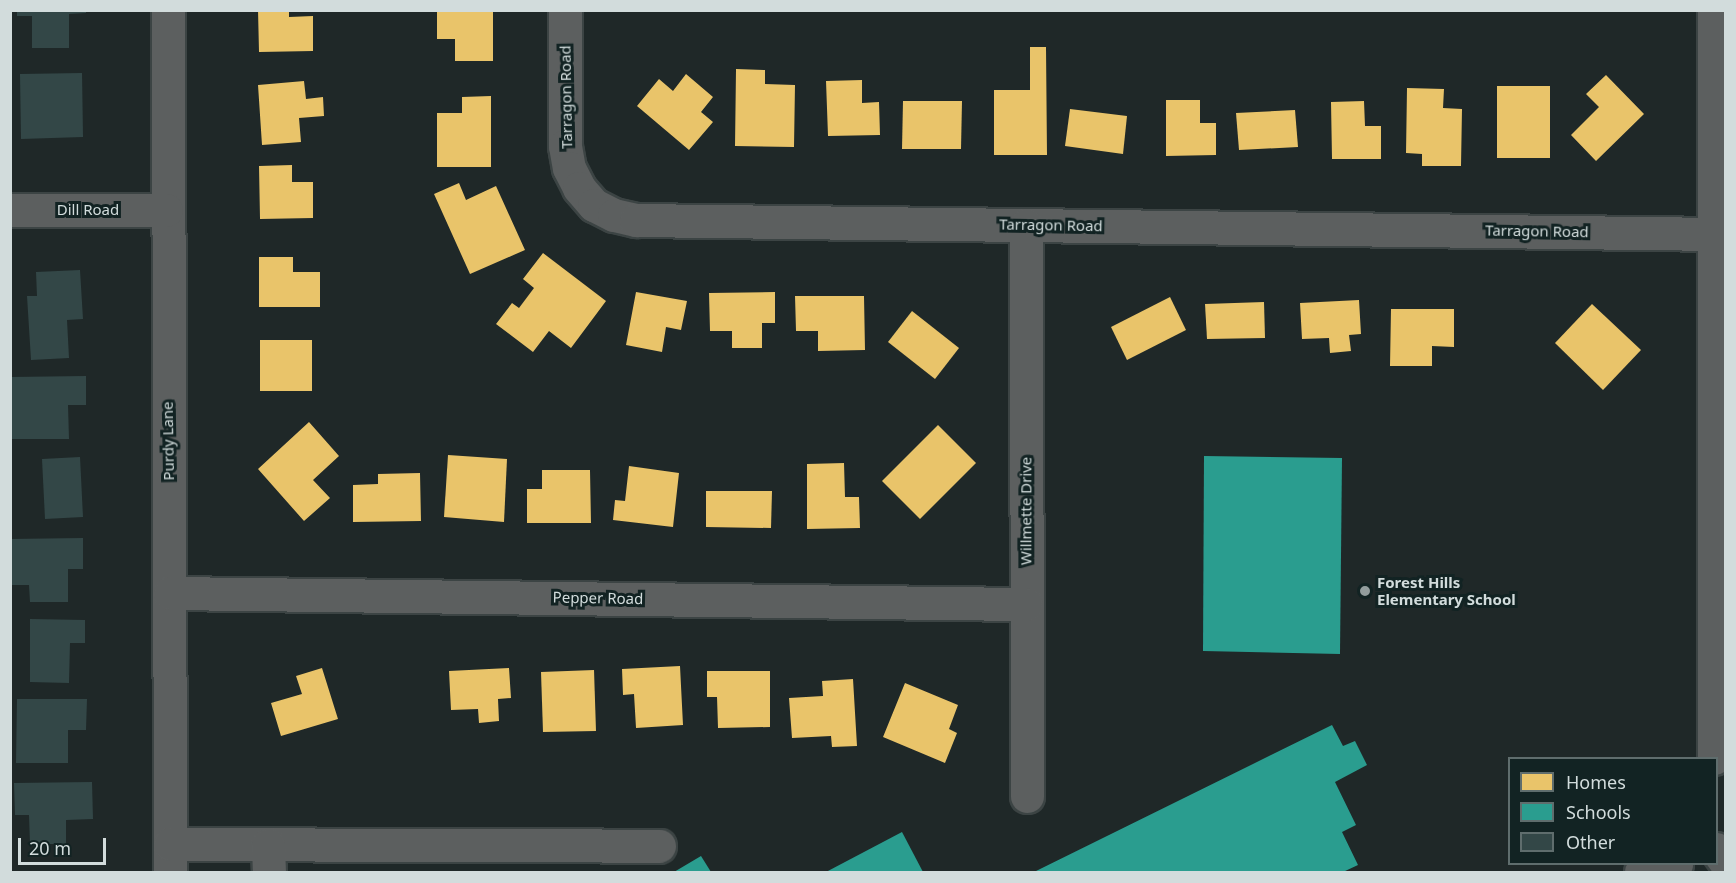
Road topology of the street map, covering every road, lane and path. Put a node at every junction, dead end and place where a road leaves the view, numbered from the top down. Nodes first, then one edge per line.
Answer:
1 (168, 10) edge
2 (565, 10) edge
3 (1714, 10) edge
4 (10, 210) edge
5 (166, 210) junction
6 (1026, 225) junction
7 (1714, 234) junction
8 (170, 593) junction
9 (1026, 604) junction
10 (1714, 757) edge
11 (1027, 796) dead end
12 (659, 846) dead end
13 (170, 858) edge
14 (268, 859) edge
15 (450, 859) edge
16 (1672, 865) edge
17 (1641, 873) edge

1 - 5 street, Purdy Lane
2 - 6 street, Tarragon Road
3 - 7 street
4 - 5 street, Dill Road
5 - 8 street, Purdy Lane
6 - 7 street, Tarragon Road
6 - 9 street, Willmette Drive
7 - 10 street
8 - 9 street, Pepper Road
8 - 13 street, Purdy Lane
9 - 11 street, Willmette Drive
12 - 15 street
13 - 14 street
14 - 15 street
16 - 17 street

